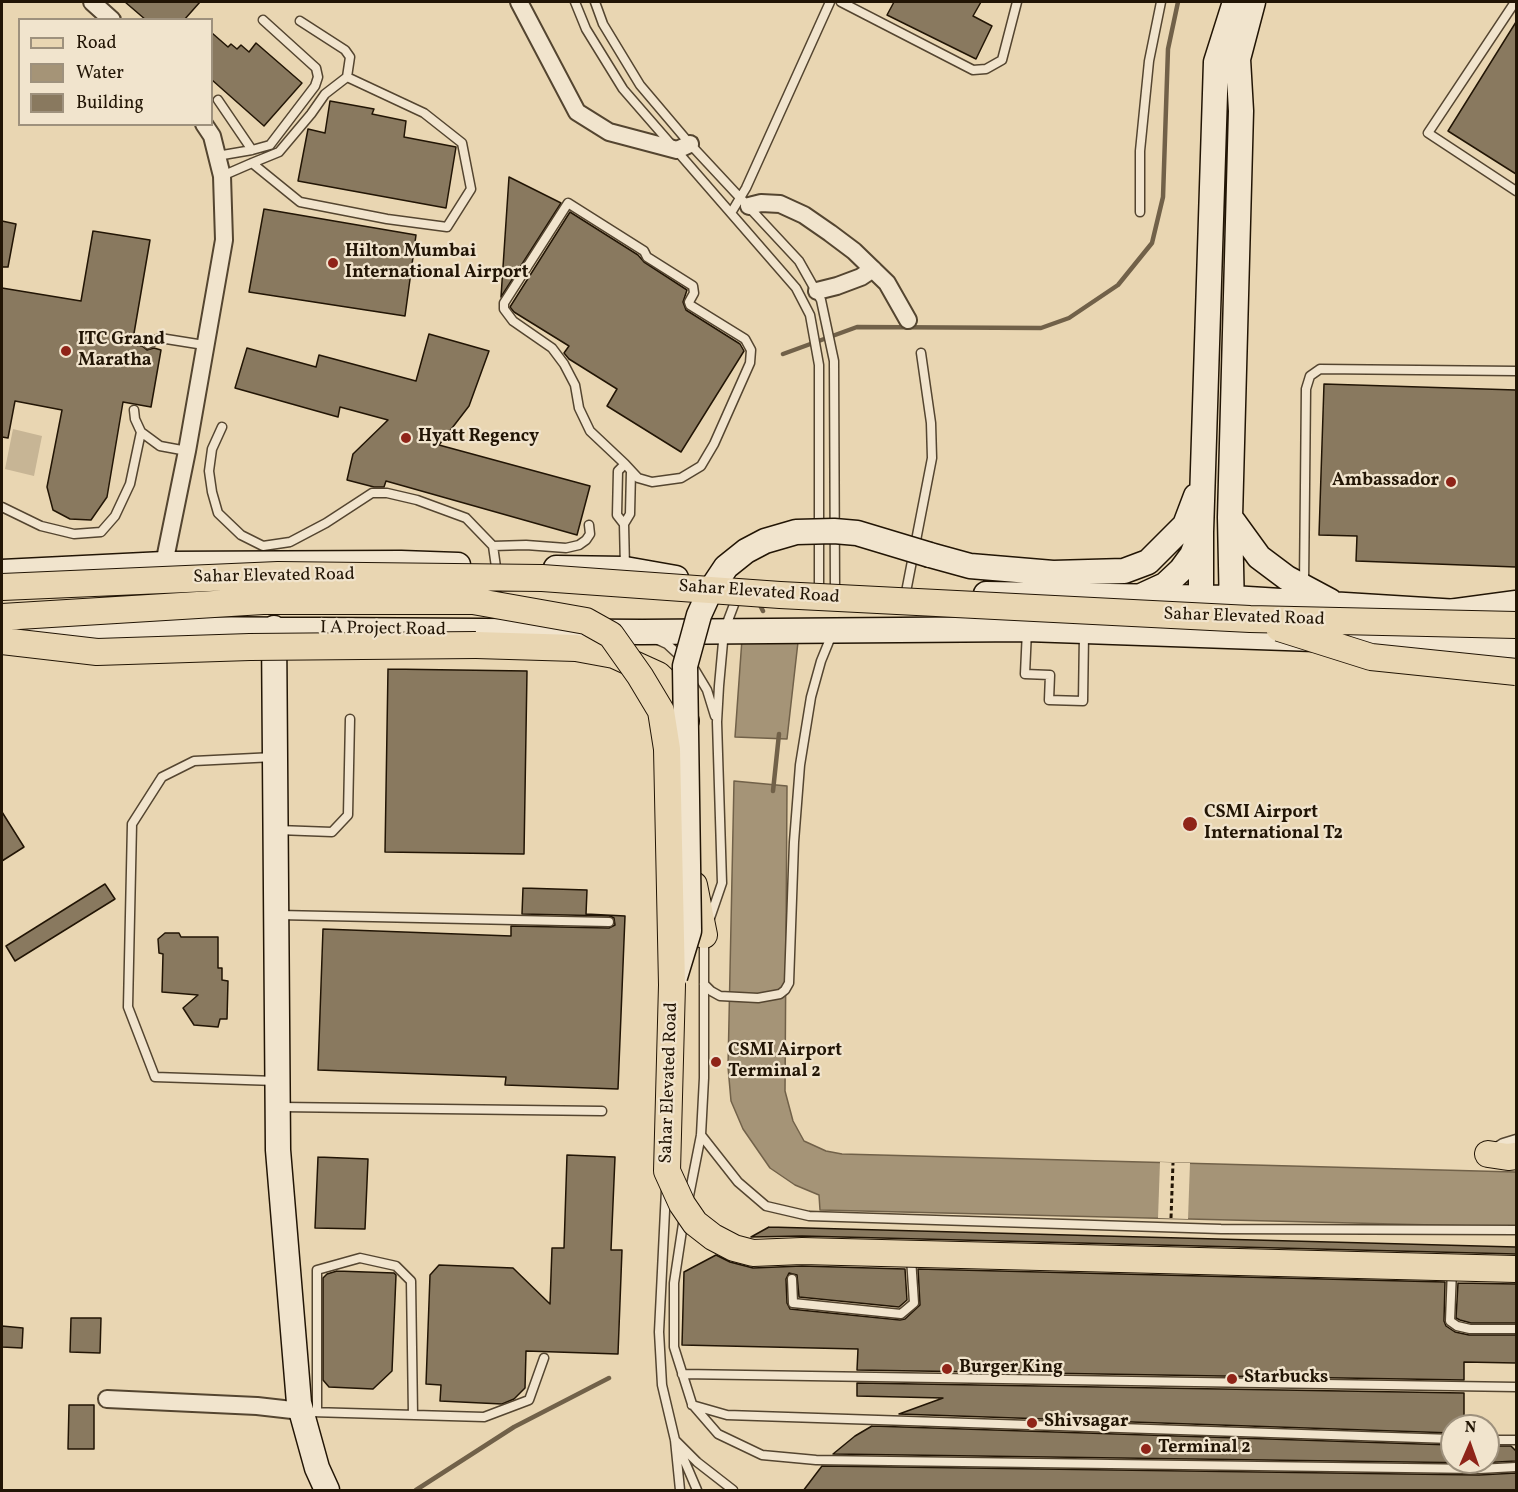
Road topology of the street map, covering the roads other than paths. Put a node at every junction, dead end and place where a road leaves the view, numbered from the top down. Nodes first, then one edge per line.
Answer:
1 (92, 2) edge
2 (519, 2) edge
3 (575, 2) edge
4 (595, 2) edge
5 (830, 2) edge
6 (841, 2) edge
7 (864, 2) edge
8 (1017, 2) edge
9 (1161, 2) edge
10 (1235, 2) edge
11 (1253, 2) edge
12 (1515, 2) edge
13 (860, 12) junction
14 (110, 18) edge
15 (263, 20) dead end
16 (300, 21) dead end
17 (347, 77) junction
18 (218, 100) dead end
19 (205, 126) edge
20 (683, 147) junction
21 (252, 150) junction
22 (217, 156) junction
23 (252, 164) junction
24 (222, 176) junction
25 (1516, 191) edge
26 (745, 202) junction
27 (1140, 212) dead end
28 (731, 213) junction
29 (873, 269) junction
30 (819, 295) junction
31 (908, 320) dead end
32 (148, 344) dead end
33 (204, 345) junction
34 (832, 348) junction
35 (817, 350) junction
36 (921, 353) dead end
37 (1516, 371) edge
38 (134, 410) dead end
39 (222, 427) dead end
40 (141, 432) junction
41 (187, 451) junction
42 (628, 467) junction
43 (1203, 470) junction
44 (2, 507) edge
45 (1230, 517) junction
46 (624, 524) junction
47 (590, 525) dead end
48 (1201, 532) junction
49 (268, 557) junction
50 (495, 557) junction
51 (164, 564) junction
52 (625, 569) junction
53 (2, 572) edge
54 (2, 587) edge
55 (1304, 587) junction
56 (742, 589) junction
57 (827, 590) junction
58 (906, 592) junction
59 (1139, 597) junction
60 (1201, 598) junction
61 (1232, 598) junction
62 (1516, 603) edge
63 (1338, 605) junction
64 (1449, 612) junction
65 (1516, 616) edge
66 (2, 617) edge
67 (1250, 619) junction
68 (1516, 624) edge
69 (274, 629) junction
70 (1027, 629) junction
71 (833, 630) junction
72 (724, 631) junction
73 (1084, 631) junction
74 (2, 632) edge
75 (642, 632) junction
76 (1200, 635) junction
77 (1231, 637) junction
78 (2, 641) edge
79 (1516, 646) edge
80 (1516, 672) edge
81 (350, 719) dead end
82 (717, 722) junction
83 (274, 757) junction
84 (275, 830) junction
85 (276, 915) junction
86 (609, 922) dead end
87 (704, 935) junction
88 (704, 984) junction
89 (672, 985) junction
90 (277, 1081) junction
91 (277, 1107) junction
92 (602, 1111) dead end
93 (701, 1135) junction
94 (1516, 1139) edge
95 (1488, 1154) joint
96 (1516, 1156) edge
97 (667, 1172) junction
98 (1516, 1230) edge
99 (911, 1254) junction
100 (1452, 1267) junction
101 (1516, 1269) edge
102 (792, 1279) dead end
103 (1516, 1329) edge
104 (544, 1358) dead end
105 (682, 1374) junction
106 (1516, 1387) edge
107 (107, 1399) dead end
108 (692, 1404) junction
109 (309, 1412) junction
110 (413, 1415) junction
111 (1440, 1438) edge
112 (675, 1440) junction
113 (1500, 1440) edge
114 (1516, 1440) edge
115 (1516, 1467) edge
116 (327, 1491) edge
117 (680, 1491) edge
118 (697, 1491) edge
119 (732, 1491) edge

1 - 14 street
2 - 20 street
3 - 20 lane
4 - 20 lane
5 - 26 lane
6 - 13 lane
7 - 13 lane
8 - 13 lane
9 - 27 lane
10 - 43 main road
11 - 45 main road
12 - 25 lane
15 - 21 lane
16 - 17 lane
17 - 23 lane
17 - 23 lane
18 - 21 lane
19 - 22 street
20 - 26 lane
20 - 28 lane
21 - 22 lane
22 - 24 street
23 - 24 lane
24 - 33 street
26 - 28 lane
26 - 29 street
26 - 30 lane
28 - 35 lane
29 - 30 street
29 - 31 street
30 - 34 lane
32 - 33 lane
33 - 41 street
34 - 35 lane
34 - 57 lane
35 - 57 lane
36 - 58 lane
37 - 55 lane
38 - 40 lane
39 - 49 lane
40 - 41 lane
40 - 44 lane
41 - 51 street
42 - 42 lane
42 - 46 lane
42 - 46 lane
43 - 48 main road
43 - 89 main road, bridge
45 - 55 main road
45 - 61 main road
46 - 52 lane
47 - 50 lane
48 - 59 main road
48 - 60 main road
49 - 50 main road
49 - 50 lane
49 - 51 main road
49 - 69 main road
50 - 52 main road
51 - 53 main road
52 - 56 main road
54 - 67 main road, Sahar Elevated Road, bridge
55 - 63 main road
56 - 57 main road, bridge
56 - 72 lane
57 - 58 main road
58 - 59 main road
59 - 60 main road
60 - 61 main road
60 - 76 main road
61 - 63 main road
61 - 77 main road
62 - 64 main road
63 - 64 main road
64 - 65 main road
66 - 89 main road, Sahar Elevated Road, bridge
67 - 68 main road, Sahar Elevated Road, bridge
67 - 80 main road, bridge
69 - 74 main road, I A Project Road
69 - 75 main road, I A Project Road
69 - 83 main road
70 - 71 main road
70 - 73 main road
70 - 73 lane
71 - 72 main road
71 - 88 lane
72 - 75 main road
72 - 82 lane
73 - 76 main road
75 - 82 lane, I A Project Road
76 - 77 main road
77 - 79 main road
78 - 87 main road, bridge
81 - 84 lane
82 - 87 lane
83 - 84 main road
83 - 90 lane
84 - 85 main road
85 - 86 lane
85 - 90 main road
87 - 88 lane
88 - 93 lane
89 - 97 main road, Sahar Elevated Road, bridge
90 - 91 main road
91 - 92 lane
91 - 109 main road
93 - 98 lane
93 - 105 lane
94 - 95 lane
95 - 96 main road
97 - 99 main road, bridge
97 - 112 lane, Sahar Elevated Road
99 - 100 main road, bridge
99 - 102 lane
100 - 101 main road, bridge
100 - 103 lane
104 - 110 lane
105 - 106 lane
105 - 108 lane
107 - 109 street
108 - 111 lane
108 - 115 lane
109 - 110 lane
109 - 110 lane
109 - 116 main road
112 - 117 lane
112 - 118 lane
112 - 119 lane
113 - 114 lane

